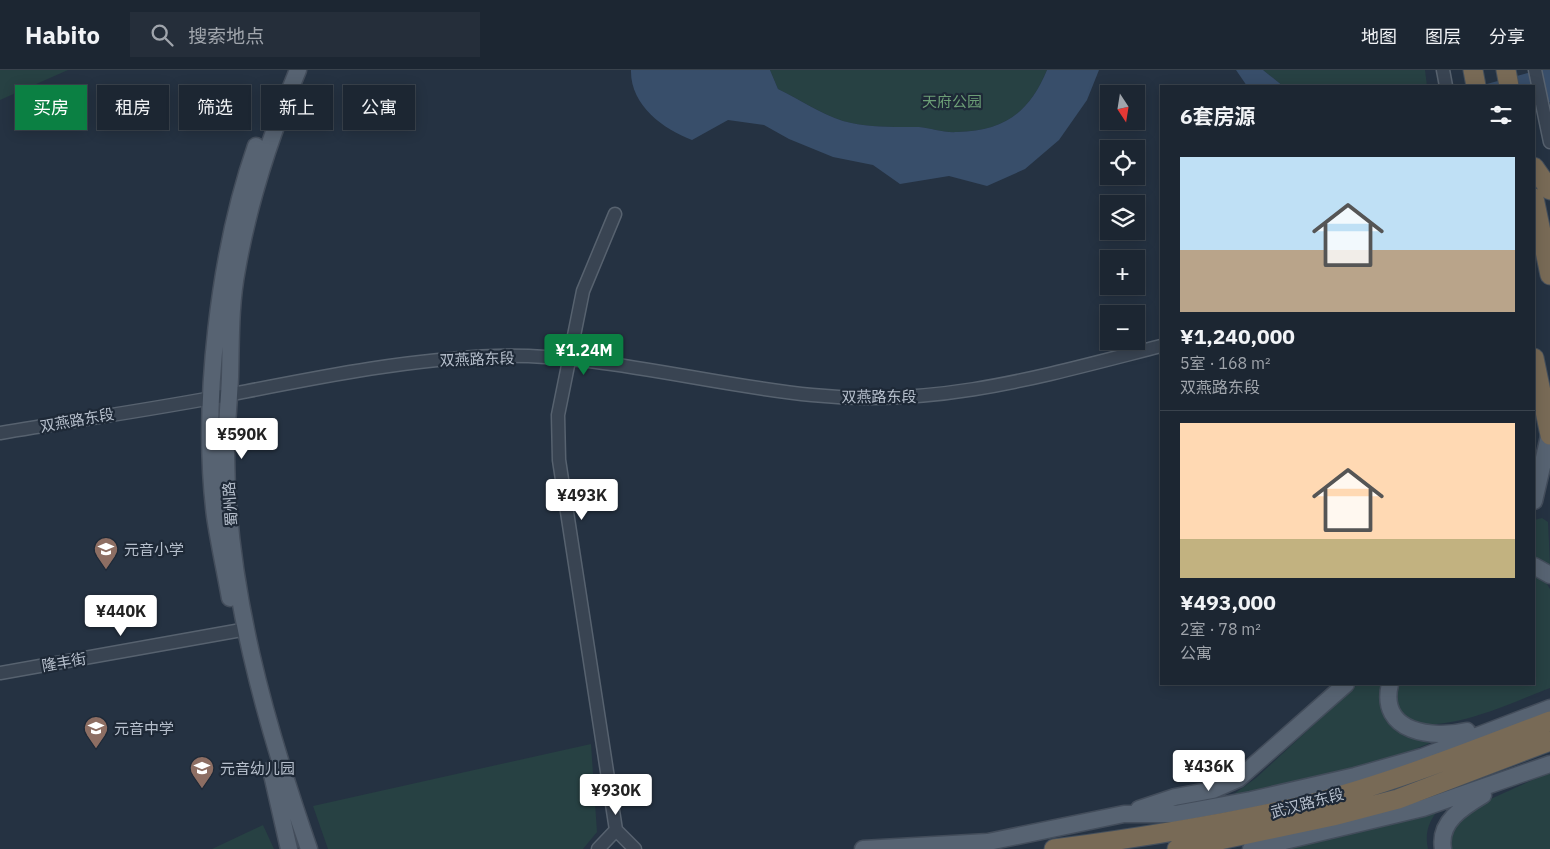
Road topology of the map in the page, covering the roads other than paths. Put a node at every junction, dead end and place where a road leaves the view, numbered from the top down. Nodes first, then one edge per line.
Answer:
1 (288, 70) edge
2 (298, 70) edge
3 (1443, 70) edge
4 (1473, 70) edge
5 (1506, 70) edge
6 (1535, 70) edge
7 (1446, 85) edge
8 (1476, 85) edge
9 (1509, 85) edge
10 (1550, 142) edge
11 (1535, 168) edge
12 (1550, 190) edge
13 (1535, 203) edge
14 (615, 214) dead end
15 (1550, 275) edge
16 (1160, 346) edge
17 (568, 360) junction
18 (1535, 363) edge
19 (229, 395) junction
20 (212, 397) junction
21 (0, 433) edge
22 (1550, 434) edge
23 (1535, 496) edge
24 (1535, 567) edge
25 (1550, 575) edge
26 (241, 629) junction
27 (0, 673) edge
28 (1345, 685) edge
29 (1390, 685) edge
30 (1550, 708) edge
31 (1520, 719) junction
32 (1550, 721) edge
33 (1550, 741) edge
34 (1549, 765) edge
35 (1124, 814) junction
36 (616, 830) junction
37 (289, 849) edge
38 (309, 849) edge
39 (598, 849) edge
40 (635, 849) edge
41 (863, 849) edge
42 (1054, 849) edge
43 (1177, 849) edge
44 (1251, 849) edge
45 (1442, 849) edge

1 - 20 main road, 蜀州路
2 - 19 main road, 蜀州路
3 - 7 street
4 - 8 highway
5 - 9 highway
6 - 10 street
11 - 12 highway
13 - 15 highway
14 - 17 street
16 - 17 street, 双燕路东段
17 - 19 street, 双燕路东段
17 - 36 street
18 - 22 highway
19 - 20 street, 双燕路东段
19 - 26 main road, 蜀州路
20 - 21 street, 双燕路东段
20 - 26 main road, 蜀州路
22 - 23 main road
24 - 25 main road
26 - 27 street, 隆丰街
26 - 37 main road, 蜀州路
26 - 38 main road, 蜀州路
28 - 35 main road
29 - 31 main road
30 - 31 main road
31 - 35 main road
32 - 42 highway, 武汉路东段
33 - 43 highway, 武汉路东段
34 - 44 main road
34 - 45 main road
35 - 41 main road
36 - 39 street
36 - 40 street

